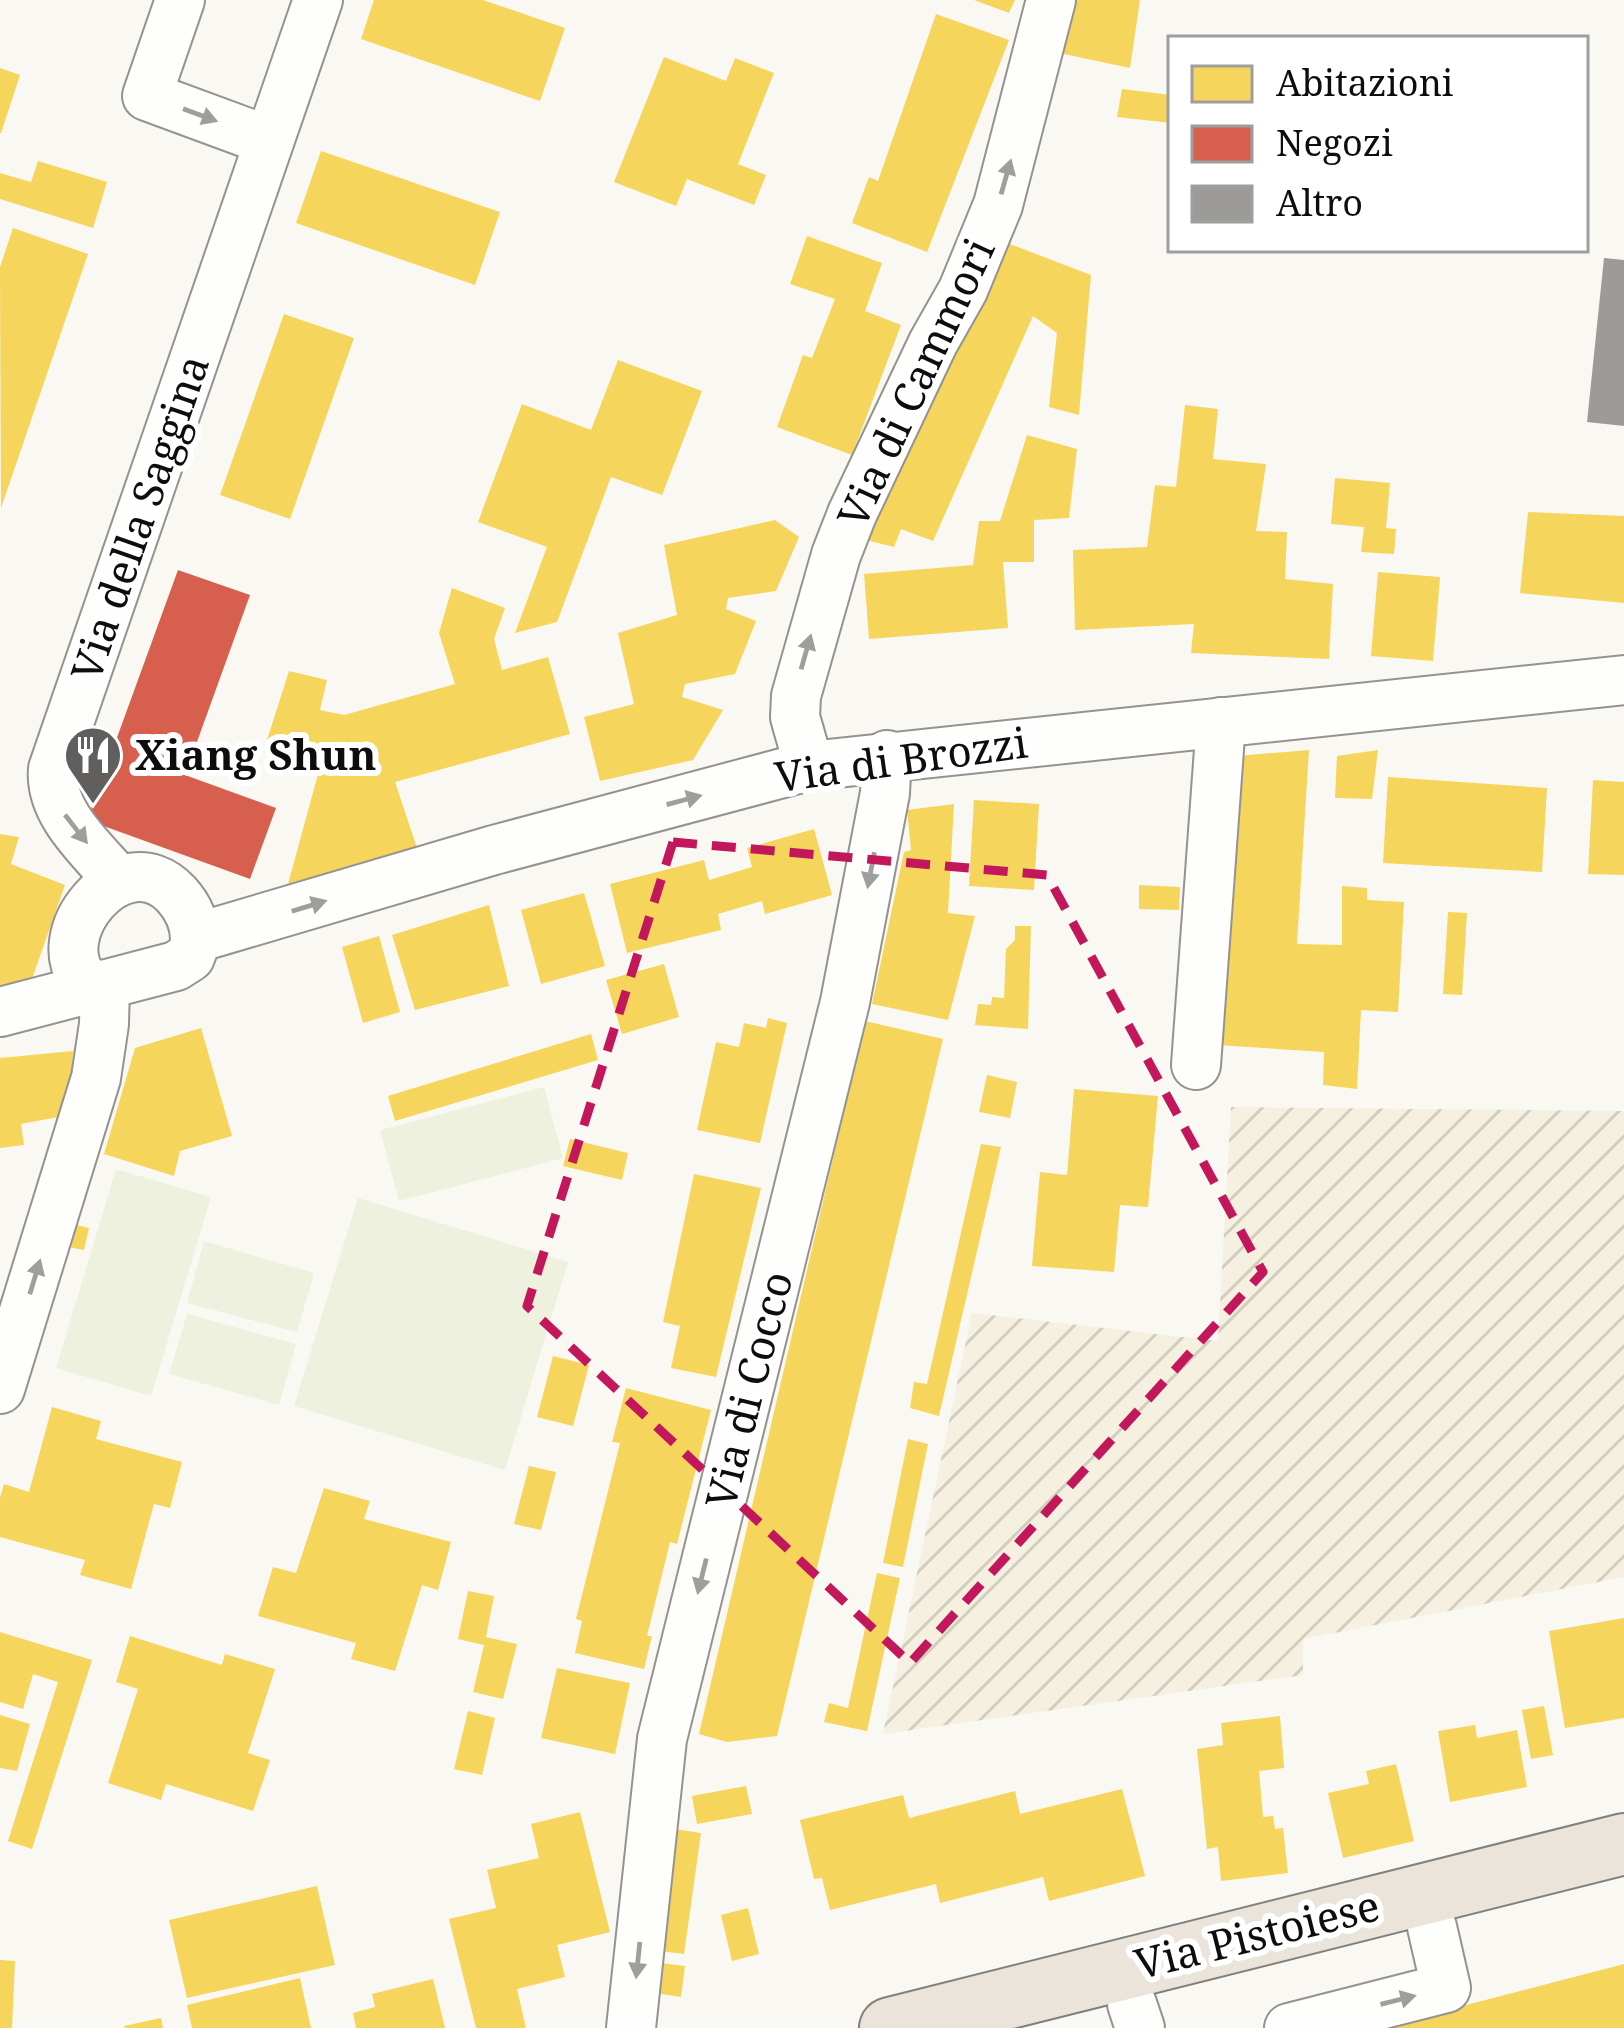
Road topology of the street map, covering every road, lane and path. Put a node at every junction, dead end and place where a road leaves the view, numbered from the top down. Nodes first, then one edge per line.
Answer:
1 (180, 0) edge
2 (318, 0) edge
3 (1052, 0) edge
4 (269, 141) junction
5 (1624, 680) edge
6 (1221, 722) junction
7 (887, 754) junction
8 (808, 766) junction
9 (118, 880) junction
10 (196, 938) junction
11 (105, 986) junction
12 (0, 1012) edge
13 (1196, 1065) dead end
14 (0, 1389) edge
15 (1624, 1844) edge
16 (1624, 1885) edge
17 (1432, 1927) junction
18 (1136, 2016) edge
19 (631, 2028) edge
20 (890, 2028) edge
21 (1037, 2028) edge
22 (1289, 2028) edge

1 -> 4 street
2 - 4 street, Via della Saggina
8 -> 3 street, Via di Cammori
4 -> 9 street, Via della Saggina
5 - 6 street, Via di Brozzi
6 - 7 street, Via di Brozzi
6 - 13 street
7 - 8 street, Via di Brozzi
7 -> 19 street, Via di Cocco
10 -> 8 street, Via di Brozzi
9 - 10 street
9 - 11 street
10 - 11 street, Via di Brozzi
11 - 12 street, Via di Brozzi
14 -> 11 street
15 - 20 main road, Via Pistoiese
16 - 17 main road, Via Pistoiese
17 - 18 main road, Via Pistoiese
22 -> 17 street, Via Pistoiese
18 - 21 main road, Via Pistoiese

